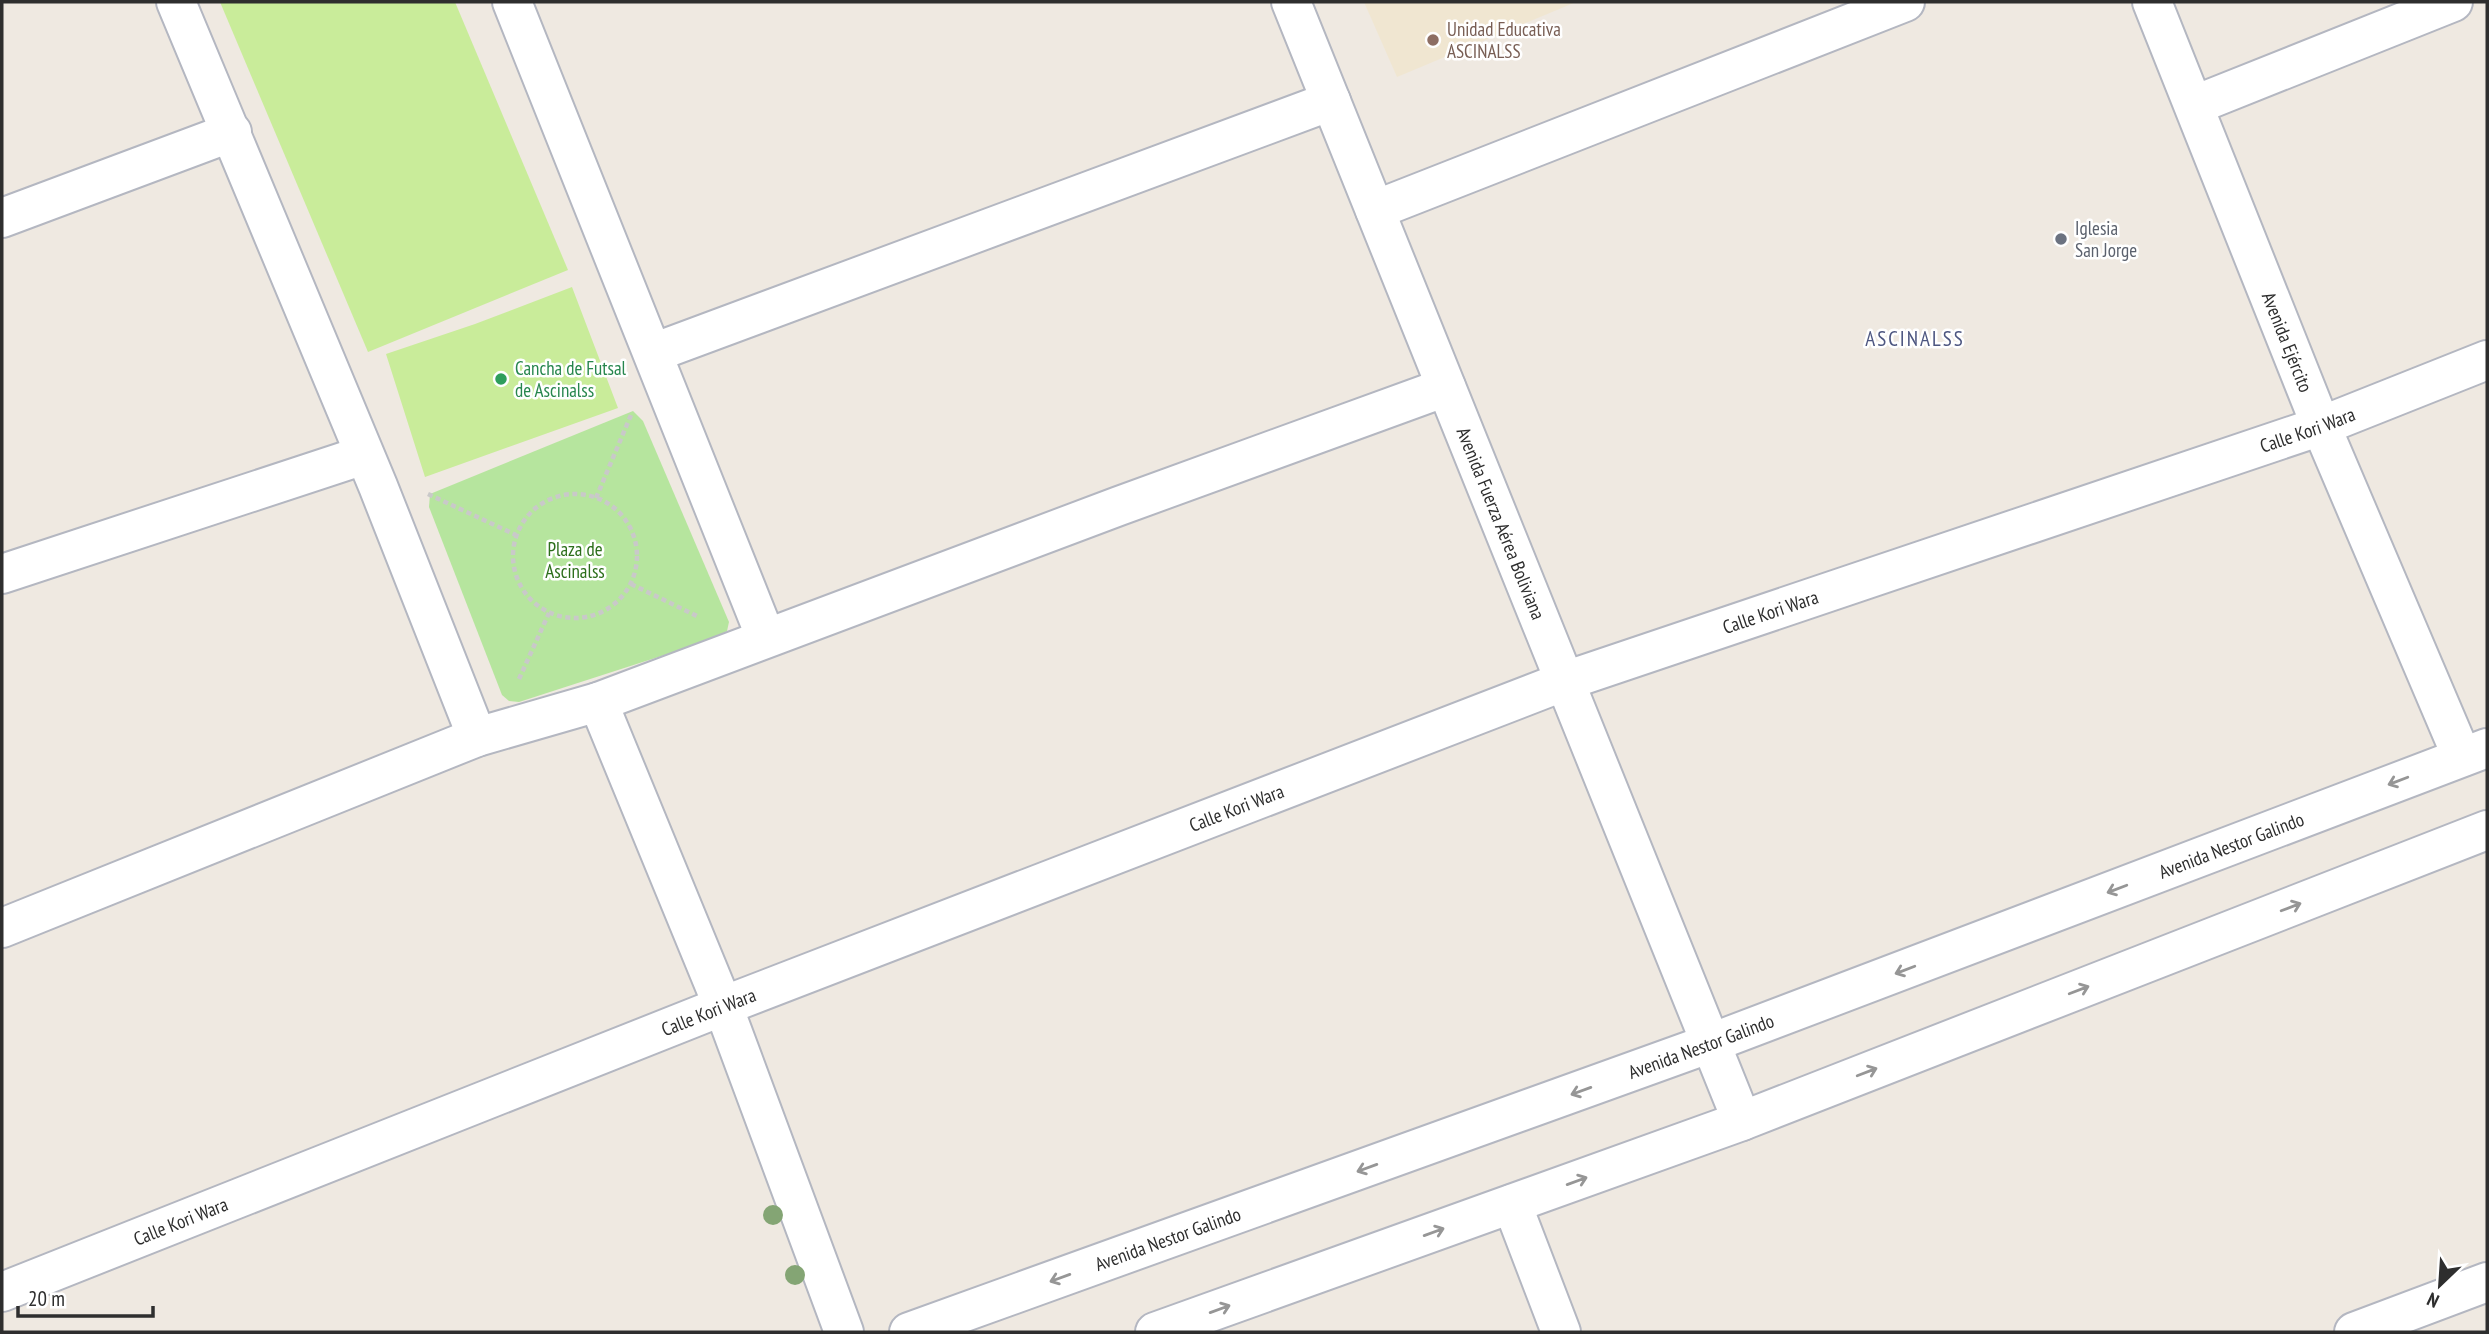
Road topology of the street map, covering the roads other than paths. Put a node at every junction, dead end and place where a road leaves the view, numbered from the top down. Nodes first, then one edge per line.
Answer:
1 (176, 2) edge
2 (1291, 2) edge
3 (1905, 2) edge
4 (2152, 2) edge
5 (2453, 2) edge
6 (523, 5) edge
7 (1331, 101) junction
8 (2195, 105) junction
9 (232, 132) junction
10 (1375, 211) junction
11 (2, 218) edge
12 (653, 354) junction
13 (2487, 360) edge
14 (1446, 387) junction
15 (2321, 426) junction
16 (371, 470) junction
17 (2, 574) edge
18 (751, 644) junction
19 (1565, 681) junction
20 (598, 702) junction
21 (477, 737) junction
22 (2475, 752) edge
23 (2487, 830) edge
24 (2, 928) edge
25 (723, 1006) junction
26 (1711, 1043) junction
27 (1742, 1121) junction
28 (1513, 1204) junction
29 (2487, 1282) edge
30 (2, 1292) edge
31 (844, 1332) edge
32 (909, 1332) edge
33 (1155, 1332) edge
34 (1561, 1332) edge
35 (2354, 1332) edge

1 - 9 street
2 - 7 street, Avenida Fuerza Aérea Boliviana
3 - 10 street
4 - 8 street, Avenida Ejército
5 - 8 street
6 - 12 street
7 - 10 street, Avenida Fuerza Aérea Boliviana
7 - 12 street
8 - 15 street, Avenida Ejército
9 - 11 street
9 - 16 street
10 - 14 street, Avenida Fuerza Aérea Boliviana
12 - 18 street
13 - 15 street, Calle Kori Wara
14 - 18 street
14 - 19 street, Avenida Fuerza Aérea Boliviana
15 - 19 street, Calle Kori Wara
15 - 22 street, Avenida Ejército
16 - 17 street
16 - 21 street
18 - 20 street
19 - 25 street, Calle Kori Wara
19 - 26 street, Avenida Fuerza Aérea Boliviana
20 - 21 street
20 - 25 street
21 - 24 street
22 -> 26 street, Avenida Nestor Galindo
27 -> 23 street
25 - 30 street, Calle Kori Wara
25 - 31 street
26 - 27 street, Avenida Fuerza Aérea Boliviana
26 -> 32 street, Avenida Nestor Galindo
28 -> 27 street
33 -> 28 street
28 - 34 street
29 - 35 street

